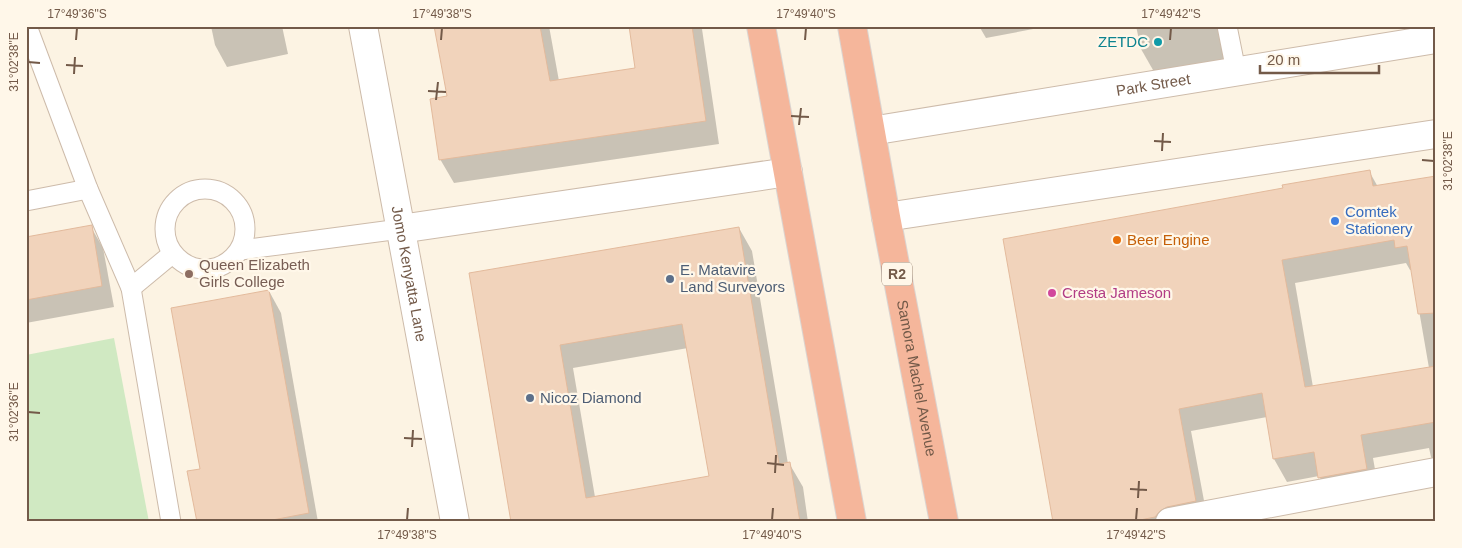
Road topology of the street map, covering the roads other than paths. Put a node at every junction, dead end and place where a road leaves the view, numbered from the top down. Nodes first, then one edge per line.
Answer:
1 (27, 26) edge
2 (363, 26) edge
3 (761, 26) edge
4 (852, 26) edge
5 (1227, 26) edge
6 (1436, 40) edge
7 (1236, 72) junction
8 (871, 132) junction
9 (1436, 134) edge
10 (788, 172) junction
11 (88, 188) junction
12 (26, 200) edge
13 (886, 217) junction
14 (400, 229) junction
15 (241, 250) junction
16 (172, 254) junction
17 (131, 288) junction
18 (1436, 472) edge
19 (1243, 516) edge
20 (172, 522) edge
21 (455, 522) edge
22 (852, 522) edge
23 (944, 522) edge
24 (1170, 522) edge

1 - 11 lane
2 - 14 street, Jomo Kenyatta Lane
3 - 10 highway
4 - 8 highway, Samora Machel Avenue / R2
5 - 7 lane
6 - 7 street, Park Street
7 - 8 street, Park Street
8 - 13 highway, Samora Machel Avenue / R2
9 - 13 street
10 - 14 street
10 - 22 highway
11 - 12 lane
11 - 17 lane
13 - 23 highway, Samora Machel Avenue / R2
14 - 15 lane
14 - 21 street, Jomo Kenyatta Lane
15 - 16 lane
15 - 16 lane
16 - 17 lane
17 - 20 lane
18 - 19 street
19 - 24 street

